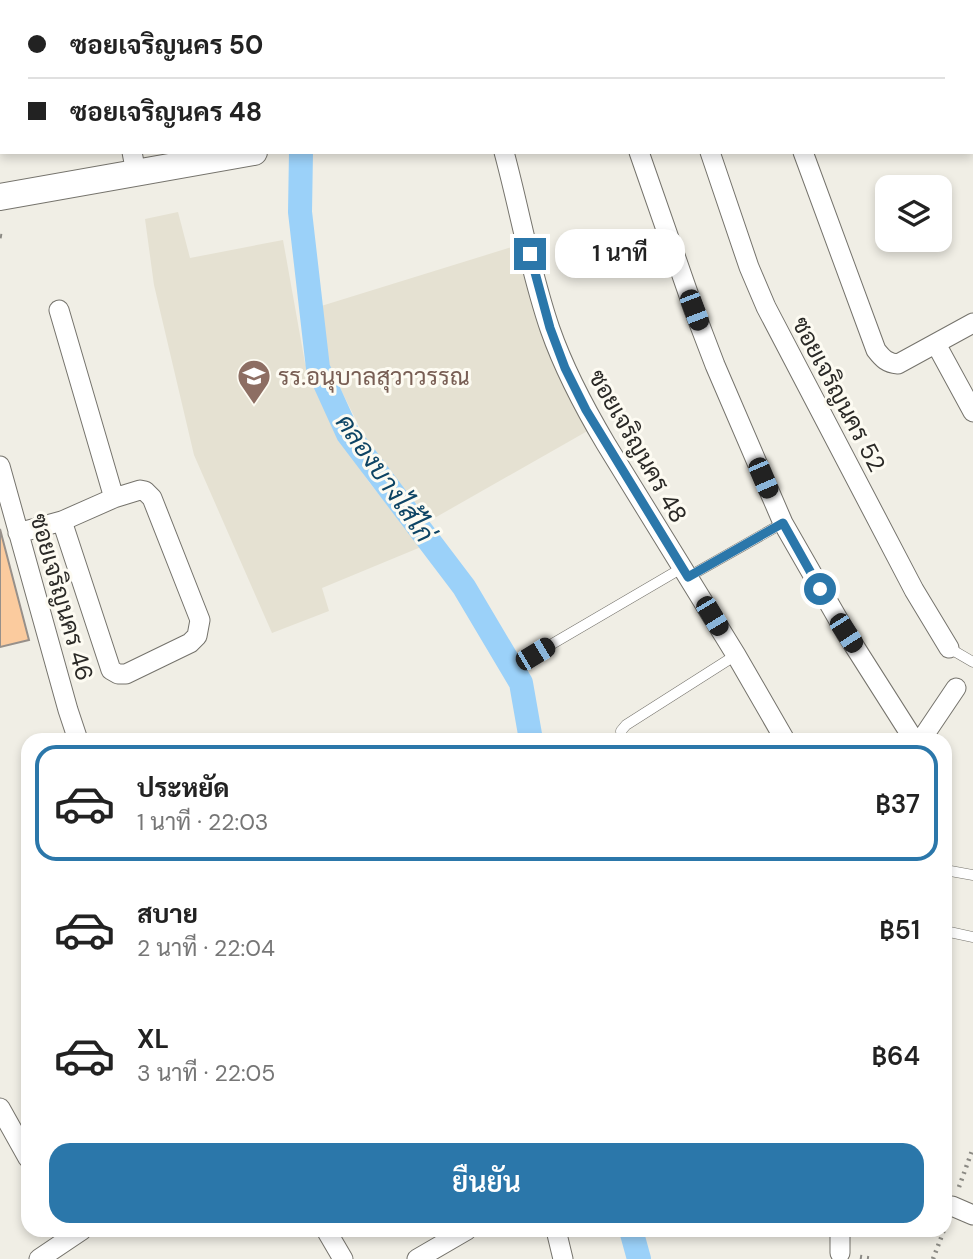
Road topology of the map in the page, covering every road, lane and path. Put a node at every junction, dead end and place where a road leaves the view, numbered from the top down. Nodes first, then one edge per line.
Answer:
1 (232, 154) edge
2 (505, 154) edge
3 (640, 154) edge
4 (711, 154) edge
5 (804, 154) edge
6 (134, 163) edge
7 (0, 197) edge
8 (59, 310) dead end
9 (973, 323) edge
10 (936, 344) junction
11 (973, 412) edge
12 (0, 466) edge
13 (114, 498) junction
14 (62, 521) junction
15 (783, 523) junction
16 (18, 533) junction
17 (685, 572) junction
18 (949, 648) joint
19 (535, 654) dead end
20 (736, 655) junction
21 (973, 662) edge
22 (956, 688) dead end
23 (76, 733) edge
24 (621, 733) edge
25 (781, 733) edge
26 (910, 733) edge
27 (926, 733) edge
28 (952, 871) edge
29 (973, 875) edge
30 (952, 932) edge
31 (973, 937) edge
32 (0, 1108) edge
33 (21, 1146) edge
34 (952, 1206) dead end
35 (973, 1215) edge
36 (68, 1237) edge
37 (330, 1237) edge
38 (455, 1237) edge
39 (558, 1237) edge
40 (840, 1237) edge
41 (941, 1237) edge
42 (840, 1253) dead end
43 (39, 1259) edge
44 (343, 1259) edge
45 (417, 1259) edge
46 (563, 1259) edge
47 (933, 1259) edge

1 - 6 main road
2 - 17 street, ซอยเจริญนคร 48
3 - 15 street
4 - 18 street, ซอยเจริญนคร 52
5 - 10 street
6 - 7 main road
8 - 13 street
9 - 10 street
10 - 11 street
12 - 16 street, ซอยเจริญนคร 46
13 - 14 street
13 - 14 street
14 - 16 street
15 - 17 lane
15 - 26 street
16 - 23 street, ซอยเจริญนคร 46
17 - 19 lane
17 - 20 street, ซอยเจริญนคร 48
18 - 21 lane
20 - 24 lane
20 - 25 street, ซอยเจริญนคร 48
22 - 27 street
28 - 29 lane
30 - 31 lane
32 - 33 street
34 - 35 street
36 - 43 street
37 - 44 street
38 - 45 street
39 - 46 street
40 - 42 street
41 - 47 path

